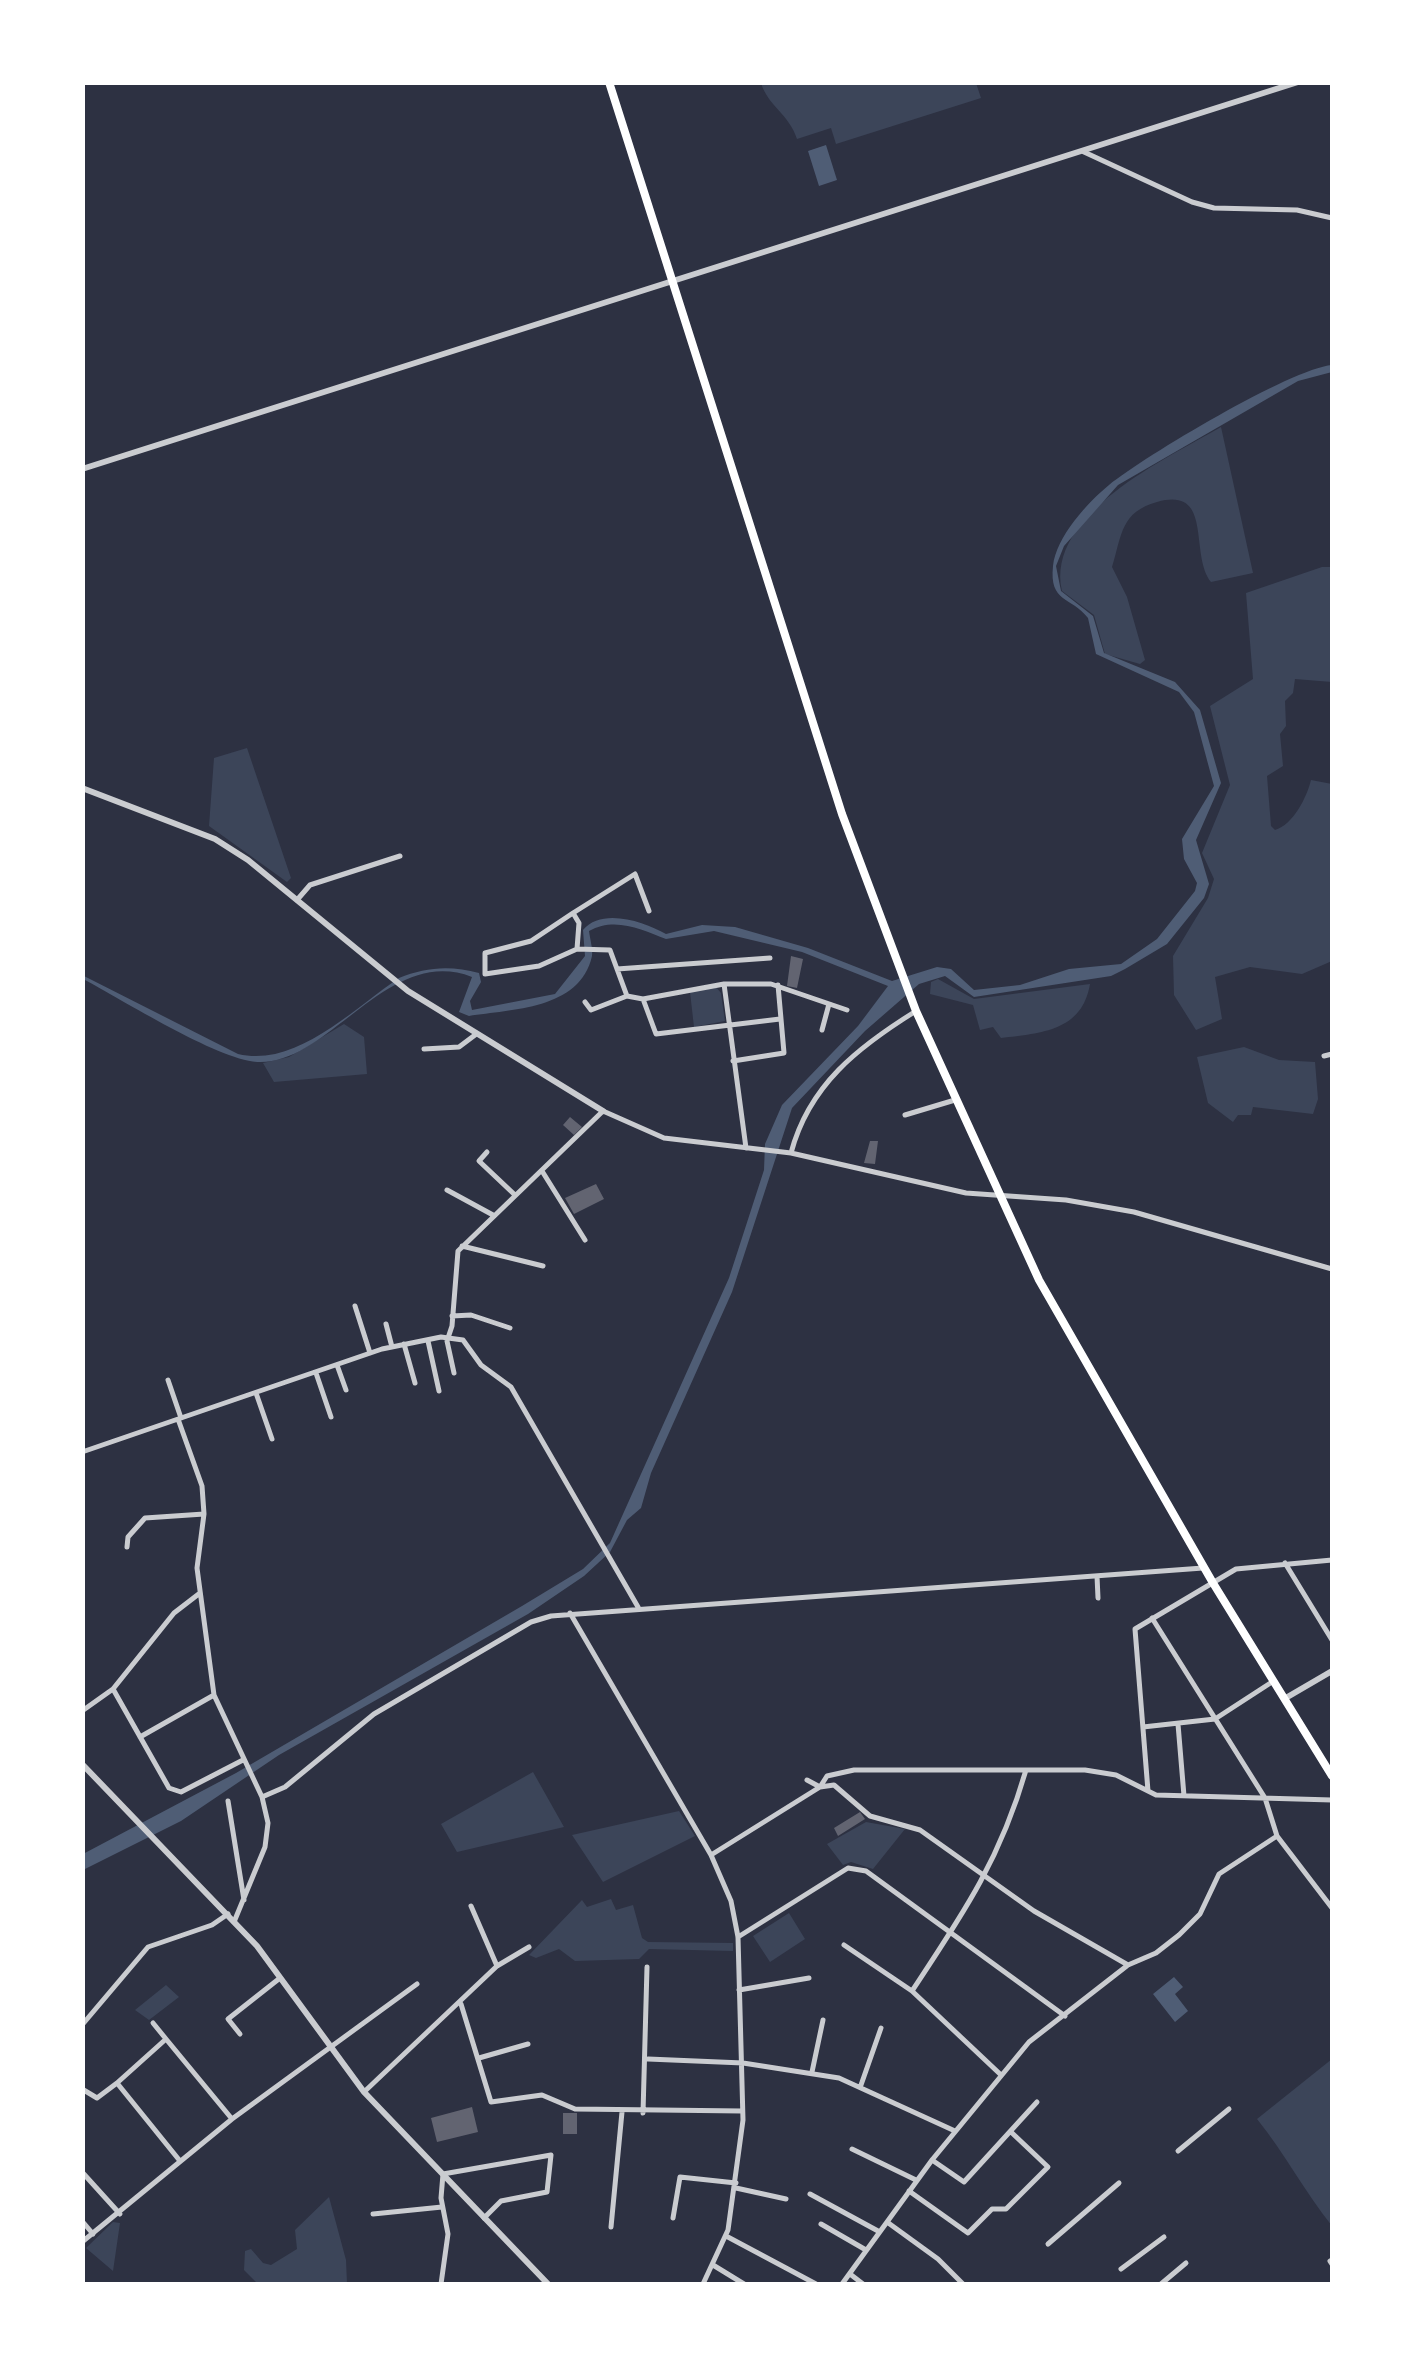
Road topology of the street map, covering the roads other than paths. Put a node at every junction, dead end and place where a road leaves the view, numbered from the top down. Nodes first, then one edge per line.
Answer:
1 (610, 82) edge
2 (1298, 82) edge
3 (1080, 150) junction
4 (1332, 218) edge
5 (675, 278) junction
6 (82, 469) edge
7 (82, 788) edge
8 (400, 856) dead end
9 (298, 900) junction
10 (649, 911) dead end
11 (573, 913) junction
12 (580, 950) junction
13 (770, 958) dead end
14 (616, 969) junction
15 (724, 984) junction
16 (778, 985) junction
17 (627, 996) junction
18 (643, 999) junction
19 (585, 1002) dead end
20 (829, 1004) junction
21 (847, 1010) dead end
22 (916, 1011) junction
23 (780, 1019) junction
24 (728, 1025) junction
25 (822, 1030) dead end
26 (475, 1035) junction
27 (424, 1049) dead end
28 (1332, 1054) edge
29 (1324, 1056) dead end
30 (733, 1061) junction
31 (955, 1100) junction
32 (603, 1111) junction
33 (905, 1115) dead end
34 (746, 1148) junction
35 (488, 1152) dead end
36 (791, 1153) junction
37 (542, 1171) junction
38 (447, 1190) dead end
39 (998, 1193) junction
40 (515, 1195) junction
41 (493, 1216) junction
42 (586, 1240) dead end
43 (462, 1246) junction
44 (544, 1266) dead end
45 (1332, 1269) edge
46 (355, 1306) dead end
47 (452, 1316) junction
48 (386, 1324) dead end
49 (510, 1328) dead end
50 (447, 1338) junction
51 (427, 1339) junction
52 (404, 1344) junction
53 (392, 1346) junction
54 (370, 1353) junction
55 (337, 1365) junction
56 (316, 1372) junction
57 (454, 1373) dead end
58 (168, 1380) dead end
59 (415, 1383) dead end
60 (346, 1390) dead end
61 (439, 1392) dead end
62 (256, 1394) junction
63 (331, 1417) dead end
64 (179, 1418) junction
65 (272, 1439) dead end
66 (82, 1452) edge
67 (204, 1514) junction
68 (127, 1547) dead end
69 (1332, 1560) edge
70 (1285, 1563) junction
71 (1205, 1568) junction
72 (1097, 1575) junction
73 (1214, 1583) junction
74 (201, 1592) junction
75 (1098, 1598) dead end
76 (638, 1607) junction
77 (570, 1613) junction
78 (1152, 1618) junction
79 (1332, 1640) edge
80 (1332, 1671) edge
81 (1272, 1682) junction
82 (112, 1689) junction
83 (214, 1695) junction
84 (1284, 1699) junction
85 (82, 1711) edge
86 (1215, 1719) junction
87 (1178, 1723) junction
88 (1143, 1727) junction
89 (140, 1737) junction
90 (243, 1760) junction
91 (82, 1764) edge
92 (1026, 1769) junction
93 (1332, 1776) edge
94 (807, 1780) dead end
95 (820, 1787) junction
96 (1148, 1791) junction
97 (1184, 1796) junction
98 (262, 1797) junction
99 (1265, 1798) junction
100 (1332, 1800) edge
101 (228, 1801) dead end
102 (1277, 1836) junction
103 (711, 1856) junction
104 (985, 1877) junction
105 (244, 1903) junction
106 (471, 1906) dead end
107 (1332, 1908) edge
108 (231, 1918) junction
109 (951, 1932) junction
110 (738, 1936) junction
111 (844, 1945) dead end
112 (529, 1948) dead end
113 (1128, 1965) junction
114 (497, 1966) junction
115 (647, 1967) dead end
116 (280, 1978) junction
117 (809, 1978) dead end
118 (416, 1984) dead end
119 (739, 1990) junction
120 (912, 1990) junction
121 (460, 2004) junction
122 (1065, 2016) junction
123 (823, 2020) dead end
124 (153, 2023) dead end
125 (82, 2026) edge
126 (881, 2028) dead end
127 (240, 2034) dead end
128 (166, 2039) junction
129 (528, 2044) dead end
130 (330, 2050) junction
131 (479, 2058) junction
132 (648, 2059) junction
133 (743, 2063) junction
134 (812, 2072) junction
135 (1000, 2074) junction
136 (117, 2083) junction
137 (862, 2084) junction
138 (82, 2089) edge
139 (364, 2092) junction
140 (1037, 2102) dead end
141 (1229, 2109) dead end
142 (742, 2111) junction
143 (622, 2112) junction
144 (643, 2113) junction
145 (232, 2119) junction
146 (955, 2131) junction
147 (1011, 2132) junction
148 (852, 2148) dead end
149 (1178, 2151) dead end
150 (932, 2160) junction
151 (180, 2161) junction
152 (82, 2172) edge
153 (442, 2174) junction
154 (916, 2180) junction
155 (1119, 2182) dead end
156 (736, 2186) junction
157 (910, 2190) junction
158 (810, 2194) dead end
159 (786, 2199) dead end
160 (442, 2206) junction
161 (120, 2214) junction
162 (373, 2214) dead end
163 (484, 2218) junction
164 (672, 2218) dead end
165 (82, 2222) edge
166 (886, 2222) junction
167 (821, 2224) dead end
168 (611, 2227) dead end
169 (878, 2231) junction
170 (93, 2234) junction
171 (726, 2236) junction
172 (1164, 2238) dead end
173 (82, 2242) edge
174 (1048, 2244) dead end
175 (866, 2250) junction
176 (1186, 2263) dead end
177 (713, 2264) junction
178 (1120, 2269) dead end
179 (850, 2274) junction
180 (1176, 2275) junction
181 (441, 2284) edge
182 (548, 2284) edge
183 (703, 2284) edge
184 (744, 2284) edge
185 (816, 2284) edge
186 (842, 2284) edge
187 (864, 2284) edge
188 (964, 2284) edge
189 (1161, 2284) edge
190 (1182, 2284) edge

1 - 5 main road
2 - 3 street
3 - 4 street
3 - 5 street
5 - 6 street
5 - 22 main road
7 - 9 street
8 - 9 street
9 - 26 street
10 - 11 street
11 - 12 street
11 - 12 street
12 - 14 street
13 - 14 street
14 - 17 street
15 - 16 street
15 - 18 street
15 - 24 street
16 - 20 street
16 - 23 street
17 - 18 street
17 - 19 street
18 - 24 street
20 - 21 street
20 - 25 street
22 - 31 main road
22 - 36 street
23 - 24 street
23 - 30 street
24 - 30 street
26 - 27 street
26 - 32 street
28 - 29 street
30 - 34 street
31 - 33 street
31 - 39 main road
32 - 34 street
32 - 37 street
34 - 36 street
35 - 40 street
36 - 39 street
37 - 40 street
37 - 42 street
38 - 41 street
39 - 45 street
39 - 71 main road
40 - 41 street
41 - 43 street
43 - 44 street
43 - 47 street
46 - 54 street
47 - 49 street
47 - 50 street
48 - 53 street
50 - 51 street
50 - 57 street
50 - 76 street
51 - 52 street
51 - 61 street
52 - 53 street
52 - 59 street
53 - 54 street
54 - 55 street
55 - 56 street
55 - 60 street
56 - 62 street
56 - 63 street
58 - 64 street
62 - 64 street
62 - 65 street
64 - 66 street
64 - 67 street
67 - 68 street
67 - 74 street
69 - 70 street
70 - 73 street
70 - 79 street
71 - 72 street
71 - 73 main road
72 - 75 street
72 - 76 street
73 - 78 street
73 - 81 main road
74 - 82 street
74 - 83 street
76 - 77 street
77 - 98 street
77 - 103 street
78 - 86 street
78 - 88 street
80 - 84 street
81 - 84 main road
81 - 86 street
82 - 85 street
82 - 89 street
83 - 89 street
83 - 90 street
84 - 93 main road
86 - 87 street
86 - 99 street
87 - 88 street
87 - 97 street
88 - 96 street
89 - 90 street
90 - 98 street
91 - 108 street
92 - 95 street
92 - 96 street
92 - 104 street
94 - 95 street
95 - 103 street
95 - 104 street
96 - 97 street
97 - 99 street
98 - 105 street
99 - 100 street
99 - 102 street
101 - 105 street
102 - 107 street
102 - 113 street
103 - 110 street
104 - 109 street
104 - 113 street
105 - 108 street
106 - 114 street
108 - 116 street
108 - 125 street
109 - 110 street
109 - 120 street
109 - 122 street
110 - 119 street
111 - 120 street
112 - 114 street
113 - 122 street
114 - 121 street
115 - 132 street
116 - 127 street
116 - 130 street
117 - 119 street
118 - 130 street
119 - 133 street
120 - 135 street
121 - 131 street
121 - 139 street
122 - 135 street
123 - 134 street
124 - 128 street
126 - 137 street
128 - 136 street
128 - 145 street
129 - 131 street
130 - 139 street
130 - 145 street
131 - 143 street
132 - 133 street
132 - 144 street
133 - 134 street
133 - 142 street
134 - 137 street
135 - 146 street
136 - 138 street
136 - 151 street
137 - 146 street
139 - 153 street
140 - 147 street
141 - 149 street
142 - 144 street
142 - 156 street
143 - 144 street
143 - 168 street
145 - 151 street
146 - 150 street
147 - 150 street
147 - 157 street
148 - 154 street
150 - 154 street
151 - 161 street
152 - 161 street
153 - 160 street
153 - 163 street
153 - 163 street
154 - 157 street
155 - 174 street
156 - 159 street
156 - 164 street
156 - 171 street
157 - 166 street
158 - 169 street
160 - 162 street
160 - 181 street
161 - 170 street
163 - 182 street
165 - 170 street
166 - 169 street
166 - 188 street
167 - 175 street
169 - 175 street
170 - 173 street
171 - 177 street
171 - 185 street
172 - 178 street
175 - 179 street
176 - 180 street
177 - 183 street
177 - 184 street
179 - 186 street
179 - 187 street
180 - 189 street
180 - 190 street

